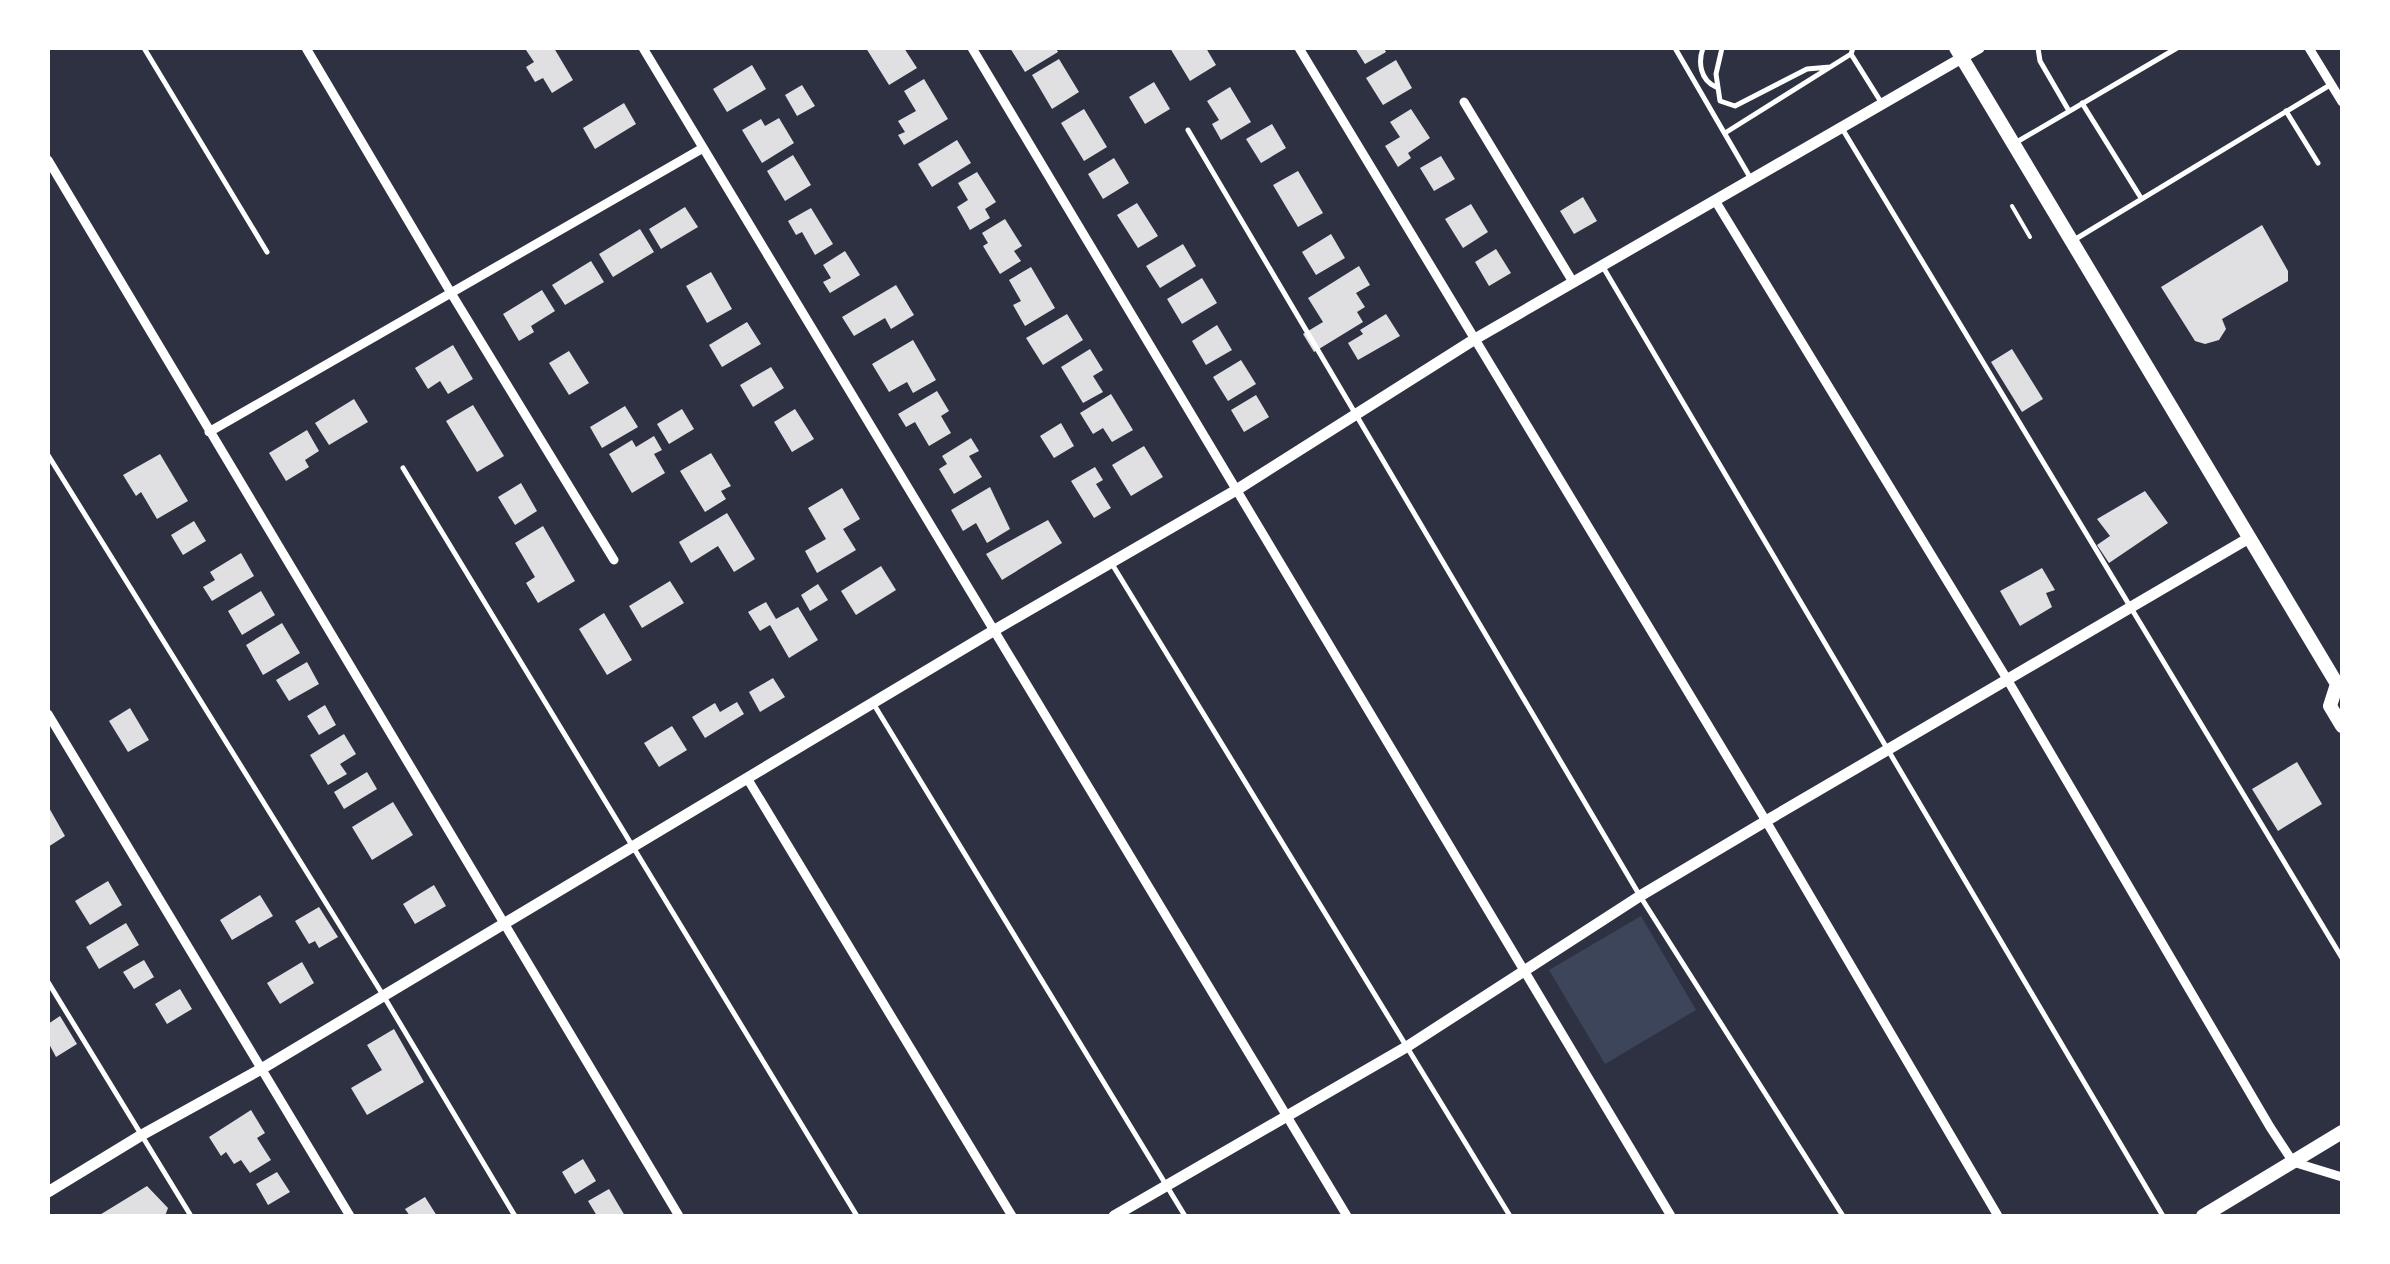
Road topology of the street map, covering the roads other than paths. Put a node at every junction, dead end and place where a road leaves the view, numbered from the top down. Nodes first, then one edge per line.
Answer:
1 (144, 48) edge
2 (306, 48) edge
3 (642, 48) edge
4 (972, 48) edge
5 (1299, 48) edge
6 (1675, 48) edge
7 (1703, 48) edge
8 (1722, 48) edge
9 (1979, 48) edge
10 (2038, 48) edge
11 (2178, 48) edge
12 (2309, 48) edge
13 (1852, 51) edge
14 (1959, 52) edge
15 (1830, 67) junction
16 (2332, 84) junction
17 (1716, 87) junction
18 (1464, 102) dead end
19 (2342, 102) edge
20 (2082, 103) junction
21 (1882, 104) junction
22 (2286, 110) junction
23 (2069, 111) junction
24 (1841, 127) junction
25 (1188, 130) dead end
26 (1725, 133) junction
27 (2013, 144) junction
28 (703, 148) junction
29 (48, 160) edge
30 (2318, 163) dead end
31 (1752, 180) junction
32 (2141, 198) junction
33 (1716, 202) junction
34 (2072, 242) junction
35 (267, 252) dead end
36 (1602, 265) junction
37 (1574, 282) junction
38 (450, 293) junction
39 (1475, 339) junction
40 (1354, 416) junction
41 (209, 432) junction
42 (48, 455) edge
43 (403, 468) dead end
44 (1238, 488) junction
45 (2248, 538) junction
46 (614, 560) dead end
47 (1112, 564) junction
48 (2130, 607) junction
49 (994, 631) junction
50 (2007, 679) junction
51 (2340, 686) edge
52 (873, 703) junction
53 (48, 714) edge
54 (2342, 726) edge
55 (1887, 750) junction
56 (747, 778) junction
57 (1766, 821) junction
58 (632, 846) junction
59 (1640, 896) junction
60 (502, 924) junction
61 (2342, 958) edge
62 (1525, 970) junction
63 (48, 982) edge
64 (382, 995) junction
65 (1408, 1046) junction
66 (262, 1068) junction
67 (1287, 1115) junction
68 (2342, 1132) edge
69 (140, 1136) junction
70 (2293, 1162) junction
71 (2342, 1178) edge
72 (1166, 1186) junction
73 (48, 1192) edge
74 (191, 1216) edge
75 (350, 1216) edge
76 (515, 1216) edge
77 (679, 1216) edge
78 (857, 1216) edge
79 (1012, 1216) edge
80 (1114, 1216) edge
81 (1185, 1216) edge
82 (1347, 1216) edge
83 (1510, 1216) edge
84 (1671, 1216) edge
85 (1844, 1216) edge
86 (1998, 1216) edge
87 (2162, 1216) edge
88 (2203, 1216) edge

1 - 35 lane
2 - 38 street
3 - 28 street
4 - 44 street
5 - 39 street
6 - 26 lane
7 - 17 lane
8 - 17 lane
9 - 14 street
10 - 23 lane
11 - 20 lane
12 - 16 street
13 - 15 lane
13 - 21 lane
14 - 21 street
14 - 27 main road
15 - 17 lane
15 - 26 lane
16 - 19 street
16 - 22 lane
18 - 37 street
20 - 23 lane
20 - 32 lane
21 - 24 street
22 - 30 lane
22 - 32 lane
23 - 27 lane
24 - 31 street
24 - 48 lane
25 - 40 lane
26 - 31 lane
27 - 34 main road
28 - 38 street
28 - 49 street
29 - 41 street
31 - 33 street
32 - 34 lane
33 - 36 street
33 - 50 street
34 - 45 main road
36 - 37 street
36 - 55 lane
37 - 39 street
38 - 41 street
38 - 46 street
39 - 40 street
39 - 57 street
40 - 44 street
40 - 59 lane
41 - 60 street
42 - 64 lane
43 - 58 lane
44 - 47 street
44 - 62 street
45 - 48 street
45 - 51 main road
47 - 49 street
47 - 65 lane
48 - 50 street
48 - 61 lane
49 - 52 street
49 - 67 street
50 - 55 street
50 - 70 street
51 - 54 main road
52 - 56 street
52 - 72 lane
53 - 66 street
55 - 57 street
55 - 87 lane
56 - 58 street
56 - 79 street
57 - 59 street
57 - 86 street
58 - 60 street
58 - 78 lane
59 - 62 street
59 - 85 lane
60 - 64 street
60 - 77 street
62 - 65 street
62 - 84 street
63 - 69 lane
64 - 66 street
64 - 76 lane
65 - 67 street
65 - 83 lane
66 - 69 street
66 - 75 street
67 - 72 street
67 - 82 street
68 - 70 main road
69 - 73 street
69 - 74 lane
70 - 71 street
70 - 88 main road
72 - 80 street
72 - 81 lane

